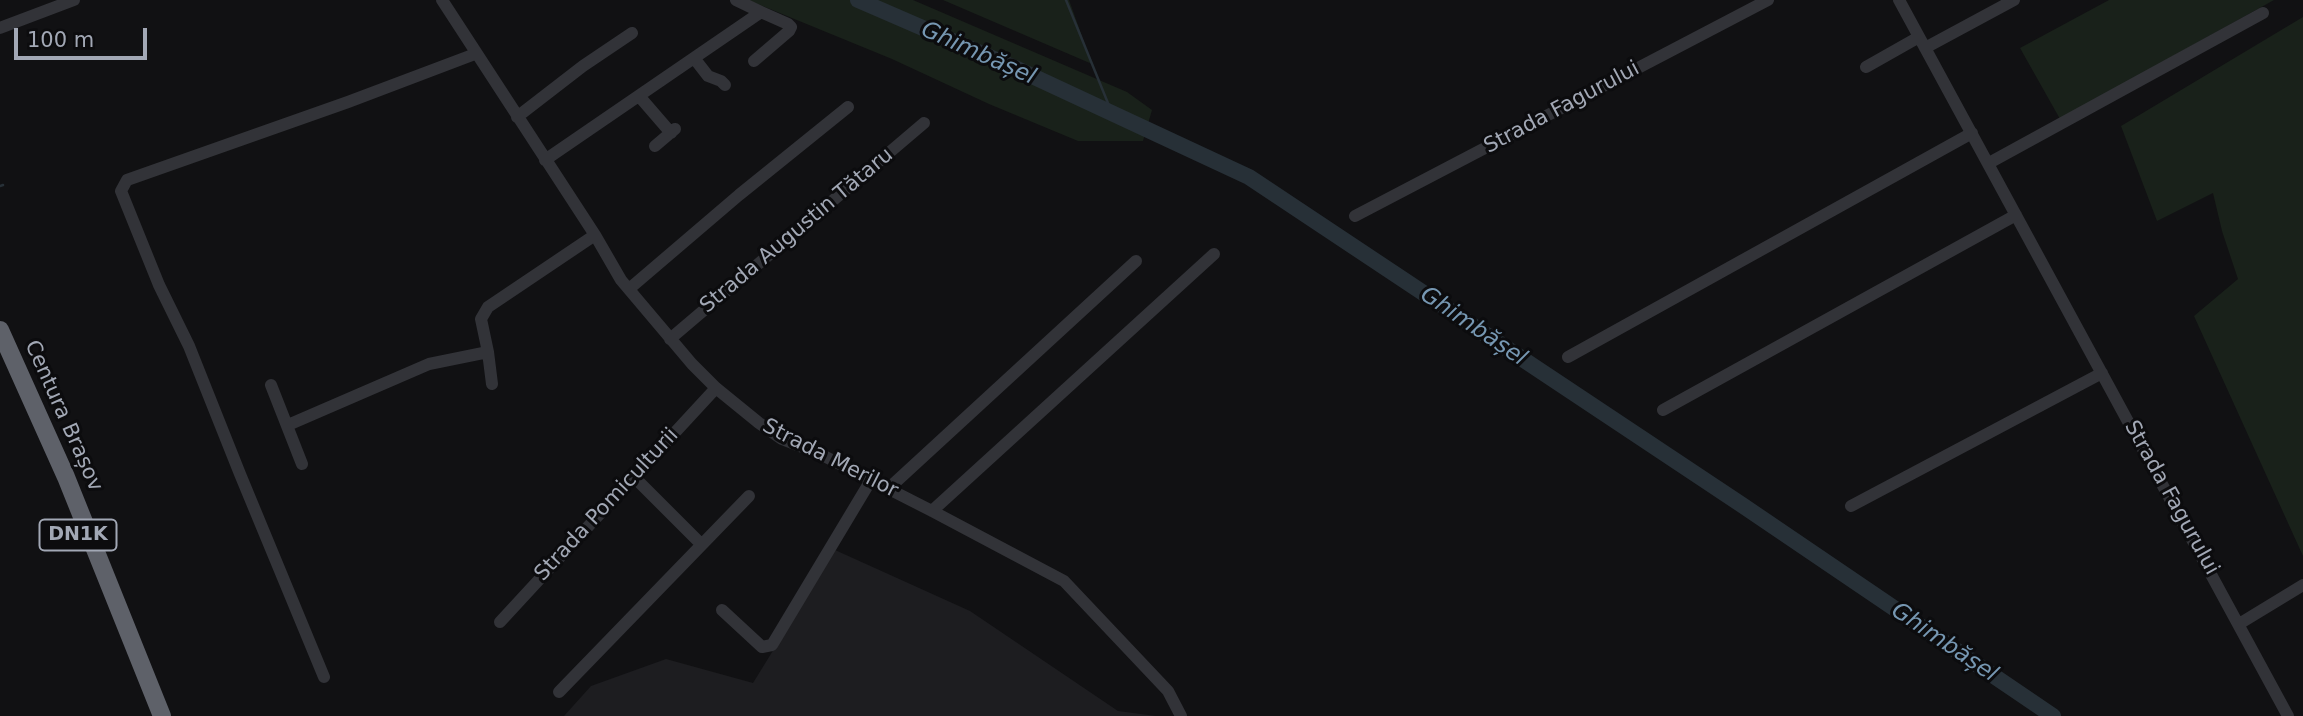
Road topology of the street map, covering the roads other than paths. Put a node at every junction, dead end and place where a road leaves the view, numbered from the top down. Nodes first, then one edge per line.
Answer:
1 (74, 0) edge
2 (442, 0) edge
3 (736, 0) edge
4 (1768, 0) edge
5 (1899, 0) edge
6 (2014, 0) edge
7 (761, 12) junction
8 (2263, 13) dead end
9 (0, 28) edge
10 (632, 33) dead end
11 (1922, 43) junction
12 (475, 54) junction
13 (694, 58) junction
14 (754, 61) dead end
15 (1866, 67) dead end
16 (725, 85) dead end
17 (639, 96) junction
18 (848, 107) dead end
19 (517, 117) junction
20 (924, 123) dead end
21 (1972, 133) junction
22 (655, 146) dead end
23 (545, 160) junction
24 (1989, 163) junction
25 (2017, 215) junction
26 (1356, 216) dead end
27 (595, 235) junction
28 (1214, 254) dead end
29 (1136, 261) dead end
30 (629, 289) junction
31 (0, 330) edge
32 (670, 339) junction
33 (488, 352) junction
34 (0, 356) edge
35 (1568, 357) dead end
36 (2102, 373) junction
37 (492, 384) dead end
38 (271, 385) dead end
39 (716, 388) junction
40 (1663, 410) dead end
41 (288, 425) junction
42 (302, 464) dead end
43 (632, 476) junction
44 (871, 480) junction
45 (888, 489) junction
46 (749, 496) dead end
47 (1852, 506) dead end
48 (932, 511) junction
49 (701, 544) junction
50 (2303, 585) edge
51 (722, 610) dead end
52 (500, 622) dead end
53 (2239, 624) junction
54 (324, 677) dead end
55 (559, 692) dead end
56 (150, 716) edge
57 (162, 716) edge
58 (1181, 716) edge
59 (2288, 716) edge

1 - 9 street
2 - 12 street, Strada Merilor
3 - 7 street
4 - 26 street, Strada Fagurului
5 - 11 street, Strada Fagurului
6 - 11 street
7 - 13 street
7 - 14 street
8 - 24 street
10 - 19 street
11 - 15 street
11 - 21 street, Strada Fagurului
12 - 19 street, Strada Merilor
12 - 54 street
13 - 16 street
13 - 17 street
17 - 22 street
17 - 23 street
18 - 30 street
19 - 23 street, Strada Merilor
20 - 32 street, Strada Augustin Tătaru
21 - 24 street, Strada Fagurului
21 - 35 street
23 - 27 street, Strada Merilor
24 - 25 street, Strada Fagurului
25 - 36 street, Strada Fagurului
25 - 40 street
27 - 30 street, Strada Merilor
27 - 33 street
28 - 48 street
29 - 45 street
30 - 32 street, Strada Merilor
31 - 57 highway, Centura Brașov / DN1K
32 - 39 street, Strada Merilor
33 - 37 street
33 - 41 street
34 - 56 highway, Centura Brașov / DN1K
36 - 47 street
36 - 53 street, Strada Fagurului
38 - 41 street
39 - 43 street, Strada Pomiculturii
39 - 44 street, Strada Merilor
41 - 42 street
43 - 49 street
43 - 52 street, Strada Pomiculturii
44 - 45 street, Strada Merilor
44 - 51 street
45 - 48 street, Strada Merilor
46 - 49 street
48 - 58 street, Strada Merilor
49 - 55 street
50 - 53 street
53 - 59 street, Strada Fagurului

